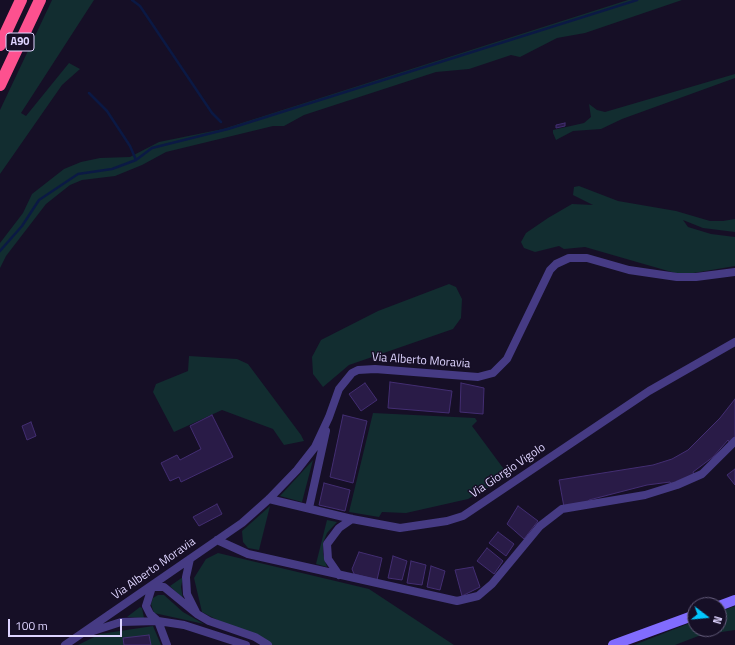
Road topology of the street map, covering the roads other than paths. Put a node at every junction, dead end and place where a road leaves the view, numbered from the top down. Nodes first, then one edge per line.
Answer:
1 (21, 0) edge
2 (40, 0) edge
3 (0, 45) edge
4 (0, 85) edge
5 (735, 272) edge
6 (735, 342) edge
7 (329, 417) junction
8 (735, 441) edge
9 (270, 499) junction
10 (309, 508) junction
11 (352, 519) junction
12 (217, 540) junction
13 (190, 559) junction
14 (339, 575) junction
15 (152, 587) junction
16 (197, 614) junction
17 (687, 618) edge
18 (158, 621) junction
19 (77, 637) junction
20 (65, 645) edge
21 (167, 645) edge
22 (246, 645) edge
23 (268, 645) edge
24 (613, 645) edge

1 - 3 highway, A90
2 - 4 highway, A90
5 - 7 street, Via Alberto Moravia
6 - 11 street, Via Giorgio Vigolo
7 - 9 street, Via Alberto Moravia
7 - 10 street
8 - 14 street
9 - 10 street, Via Giorgio Vigolo
9 - 12 street, Via Alberto Moravia
10 - 11 street, Via Giorgio Vigolo
11 - 14 street
12 - 13 street, Via Alberto Moravia
12 - 14 street
13 - 15 street, Via Alberto Moravia
13 - 16 street
15 - 16 street
15 - 18 street
15 - 19 street, Via Alberto Moravia
16 - 23 street
17 - 24 street
18 - 19 street
18 - 21 street
18 - 22 street
19 - 20 street, Via Alberto Moravia

